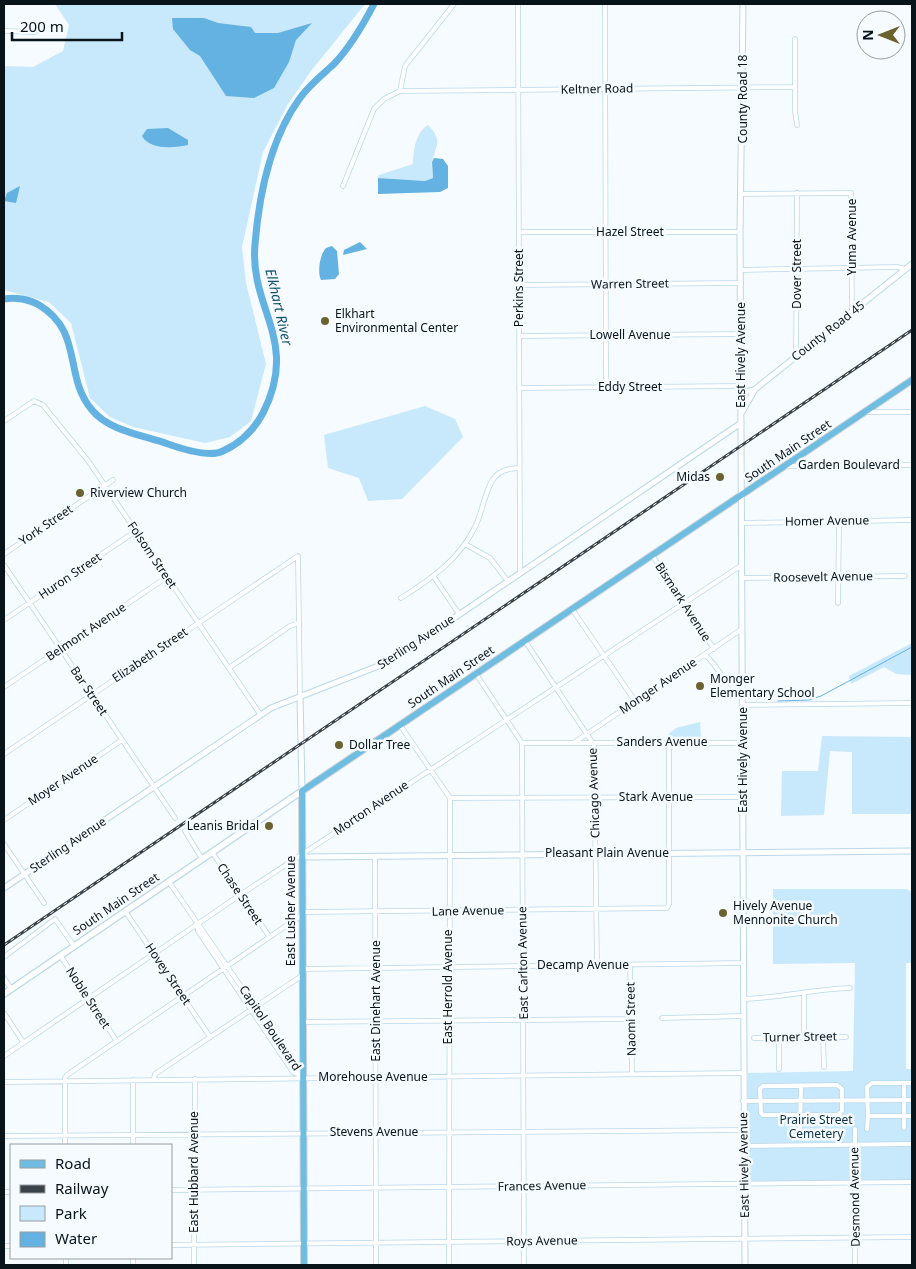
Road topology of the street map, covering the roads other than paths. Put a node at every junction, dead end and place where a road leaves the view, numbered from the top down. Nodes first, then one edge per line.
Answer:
1 (454, 4) edge
2 (518, 4) edge
3 (605, 4) edge
4 (743, 4) edge
5 (4, 32) edge
6 (35, 32) dead end
7 (795, 39) dead end
8 (744, 87) junction
9 (794, 87) junction
10 (605, 89) junction
11 (518, 90) junction
12 (400, 91) junction
13 (797, 125) dead end
14 (343, 186) dead end
15 (797, 193) junction
16 (741, 194) junction
17 (519, 232) junction
18 (606, 232) junction
19 (740, 232) junction
20 (912, 264) edge
21 (852, 268) junction
22 (797, 269) junction
23 (907, 269) junction
24 (741, 270) junction
25 (741, 283) junction
26 (606, 284) junction
27 (519, 285) junction
28 (852, 312) junction
29 (741, 334) junction
30 (606, 335) junction
31 (519, 336) junction
32 (796, 356) junction
33 (910, 382) edge
34 (741, 386) junction
35 (606, 387) junction
36 (519, 388) junction
37 (754, 390) junction
38 (741, 393) junction
39 (867, 412) junction
40 (912, 412) edge
41 (741, 415) junction
42 (4, 421) edge
43 (741, 423) junction
44 (912, 465) edge
45 (785, 466) junction
46 (520, 468) junction
47 (113, 480) dead end
48 (105, 486) junction
49 (742, 495) junction
50 (912, 520) edge
51 (839, 521) junction
52 (742, 523) junction
53 (136, 531) junction
54 (465, 544) junction
55 (4, 554) edge
56 (652, 555) junction
57 (298, 556) joint
58 (4, 565) edge
59 (742, 565) junction
60 (520, 572) junction
61 (905, 576) dead end
62 (167, 577) junction
63 (434, 577) junction
64 (838, 577) junction
65 (742, 578) junction
66 (507, 580) junction
67 (401, 598) dead end
68 (682, 602) junction
69 (29, 603) junction
70 (838, 603) dead end
71 (572, 609) junction
72 (459, 614) junction
73 (4, 620) edge
74 (198, 622) junction
75 (299, 623) junction
76 (742, 629) junction
77 (525, 641) junction
78 (60, 649) junction
79 (714, 649) junction
80 (605, 655) junction
81 (705, 655) junction
82 (229, 668) junction
83 (476, 674) junction
84 (4, 687) edge
85 (556, 688) junction
86 (743, 690) junction
87 (91, 694) junction
88 (300, 696) junction
89 (635, 701) junction
90 (912, 703) edge
91 (742, 705) junction
92 (260, 714) junction
93 (507, 720) junction
94 (400, 725) junction
95 (586, 734) junction
96 (122, 740) junction
97 (575, 742) junction
98 (592, 742) junction
99 (669, 742) junction
100 (522, 743) junction
101 (743, 743) junction
102 (4, 754) edge
103 (430, 770) junction
104 (154, 787) junction
105 (302, 791) junction
106 (669, 797) junction
107 (743, 797) junction
108 (450, 798) junction
109 (522, 798) junction
110 (596, 798) junction
111 (175, 818) dead end
112 (4, 820) edge
113 (184, 830) dead end
114 (4, 844) edge
115 (912, 851) edge
116 (212, 852) junction
117 (743, 852) junction
118 (596, 853) junction
119 (668, 853) junction
120 (522, 854) junction
121 (302, 855) junction
122 (448, 855) junction
123 (375, 856) junction
124 (202, 859) junction
125 (25, 874) junction
126 (168, 882) junction
127 (4, 888) edge
128 (240, 895) junction
129 (44, 903) dead end
130 (596, 909) junction
131 (522, 910) junction
132 (125, 911) junction
133 (376, 912) junction
134 (448, 912) junction
135 (302, 913) junction
136 (197, 924) junction
137 (269, 936) junction
138 (74, 946) junction
139 (154, 954) junction
140 (60, 955) junction
141 (4, 957) edge
142 (744, 963) junction
143 (597, 965) junction
144 (630, 965) junction
145 (225, 966) junction
146 (448, 966) junction
147 (523, 966) junction
148 (376, 967) junction
149 (303, 972) junction
150 (4, 978) edge
151 (850, 988) dead end
152 (11, 989) junction
153 (804, 992) junction
154 (4, 994) edge
155 (182, 996) junction
156 (88, 998) junction
157 (744, 999) junction
158 (253, 1008) junction
159 (4, 1013) edge
160 (744, 1016) junction
161 (662, 1018) dead end
162 (524, 1020) junction
163 (631, 1020) junction
164 (449, 1021) junction
165 (303, 1022) junction
166 (376, 1022) junction
167 (210, 1037) junction
168 (804, 1037) junction
169 (823, 1037) junction
170 (846, 1037) dead end
171 (754, 1038) dead end
172 (779, 1038) junction
173 (116, 1040) junction
174 (23, 1042) junction
175 (4, 1056) edge
176 (824, 1067) dead end
177 (779, 1069) dead end
178 (743, 1073) junction
179 (523, 1074) junction
180 (632, 1074) junction
181 (448, 1076) junction
182 (303, 1077) junction
183 (376, 1077) junction
184 (154, 1079) junction
185 (195, 1079) junction
186 (133, 1080) junction
187 (65, 1081) junction
188 (4, 1082) edge
189 (904, 1082) junction
190 (912, 1082) edge
191 (801, 1086) junction
192 (842, 1100) junction
193 (868, 1100) junction
194 (904, 1100) junction
195 (912, 1100) edge
196 (744, 1101) junction
197 (761, 1101) junction
198 (801, 1101) junction
199 (801, 1114) junction
200 (868, 1116) junction
201 (904, 1116) junction
202 (912, 1116) edge
203 (904, 1128) dead end
204 (854, 1129) dead end
205 (867, 1129) dead end
206 (744, 1130) junction
207 (800, 1130) dead end
208 (524, 1131) junction
209 (303, 1132) junction
210 (449, 1132) junction
211 (376, 1133) junction
212 (194, 1134) junction
213 (65, 1135) junction
214 (133, 1135) junction
215 (4, 1136) edge
216 (65, 1144) edge
217 (133, 1144) edge
218 (912, 1144) edge
219 (854, 1145) junction
220 (744, 1146) junction
221 (854, 1182) junction
222 (912, 1182) edge
223 (744, 1184) junction
224 (523, 1186) junction
225 (449, 1187) junction
226 (303, 1188) junction
227 (377, 1188) junction
228 (172, 1190) edge
229 (194, 1190) junction
230 (912, 1236) edge
231 (855, 1237) junction
232 (745, 1239) junction
233 (449, 1241) junction
234 (304, 1242) junction
235 (524, 1242) junction
236 (376, 1243) junction
237 (172, 1245) edge
238 (194, 1245) junction
239 (194, 1265) edge
240 (304, 1265) edge
241 (376, 1265) edge
242 (449, 1265) edge
243 (524, 1265) edge
244 (745, 1265) edge
245 (856, 1265) edge

1 - 12 street
2 - 11 street, Perkins Street
3 - 10 street
4 - 8 street, County Road 18
5 - 6 street
7 - 9 street
8 - 9 street, Keltner Road
8 - 10 street, Keltner Road
8 - 16 street, County Road 18
9 - 13 street
10 - 11 street, Keltner Road
10 - 18 street
11 - 12 street, Keltner Road
11 - 17 street, Perkins Street
12 - 14 street
15 - 16 street
15 - 21 street, Yuma Avenue
15 - 22 street, Dover Street
16 - 19 street, East Hively Avenue
17 - 18 street, Hazel Street
17 - 27 street, Perkins Street
18 - 19 street, Hazel Street
18 - 26 street
19 - 24 street, East Hively Avenue
20 - 23 street, County Road 45
21 - 22 street
21 - 23 street
21 - 28 street, Yuma Avenue
22 - 24 street
22 - 32 street, Dover Street
23 - 28 street, County Road 45
24 - 25 street, East Hively Avenue
25 - 26 street, Warren Street
25 - 29 street, East Hively Avenue
26 - 27 street, Warren Street
26 - 30 street
27 - 31 street, Perkins Street
28 - 32 street, County Road 45
29 - 30 street, Lowell Avenue
29 - 34 street, East Hively Avenue
30 - 31 street, Lowell Avenue
30 - 35 street
31 - 36 street, Perkins Street
32 - 37 street, County Road 45
33 - 39 main road, South Main Street
34 - 35 street, Eddy Street
34 - 38 street, East Hively Avenue
35 - 36 street, Eddy Street
36 - 46 street, Perkins Street
37 - 38 street, County Road 45
37 - 41 street
38 - 41 street, East Hively Avenue
39 - 40 street
39 - 45 main road, South Main Street
41 - 43 street, East Hively Avenue
42 - 48 street, Folsom Street
43 - 49 street, East Hively Avenue
43 - 60 street, Sterling Avenue
44 - 45 street, Garden Boulevard
45 - 49 main road, South Main Street
46 - 54 street
46 - 60 street, Perkins Street
47 - 48 street, York Street
48 - 53 street, Folsom Street
48 - 55 street, York Street
49 - 52 street, East Hively Avenue
49 - 56 main road, South Main Street
50 - 51 street, Homer Avenue
51 - 52 street, Homer Avenue
51 - 64 street
52 - 59 street, East Hively Avenue
53 - 62 street, Folsom Street
53 - 69 street, Huron Street
54 - 63 street
54 - 66 street
56 - 68 street, Bismark Avenue
56 - 71 main road, South Main Street
57 - 74 street, Elizabeth Street
57 - 75 street, East Lusher Avenue
58 - 69 street, Bar Street
59 - 65 street, East Hively Avenue
59 - 68 street, Morton Avenue
60 - 66 street, Sterling Avenue
61 - 64 street, Roosevelt Avenue
62 - 74 street, Folsom Street
62 - 78 street, Belmont Avenue
63 - 67 street
63 - 72 street
64 - 65 street, Roosevelt Avenue
64 - 70 street
65 - 76 street, East Hively Avenue
66 - 72 street, Sterling Avenue
68 - 79 street, Bismark Avenue
68 - 80 street, Morton Avenue
69 - 73 street, Huron Street
69 - 78 street, Bar Street
71 - 77 main road, South Main Street
71 - 80 street
72 - 88 street, Sterling Avenue
74 - 82 street, Folsom Street
74 - 87 street, Elizabeth Street
75 - 82 street
75 - 88 street, East Lusher Avenue
76 - 79 street, Monger Avenue
76 - 86 street, East Hively Avenue
77 - 83 main road, South Main Street
77 - 85 street, Chicago Avenue
78 - 84 street, Belmont Avenue
78 - 87 street, Bar Street
79 - 81 street, Monger Avenue
80 - 85 street, Morton Avenue
80 - 89 street
81 - 86 street, Bismark Avenue
81 - 89 street, Monger Avenue
82 - 92 street, Folsom Street
83 - 93 street
83 - 94 main road, South Main Street
85 - 93 street, Morton Avenue
85 - 95 street, Chicago Avenue
86 - 91 street, East Hively Avenue
87 - 96 street, Bar Street
87 - 102 street, Elizabeth Street
88 - 92 street, Sterling Avenue
88 - 105 street, East Lusher Avenue
89 - 95 street, Monger Avenue
90 - 91 street
91 - 101 street, East Hively Avenue
92 - 104 street, Sterling Avenue
93 - 100 street
93 - 103 street, Morton Avenue
94 - 103 street
94 - 105 main road, South Main Street
95 - 97 street, Monger Avenue
95 - 98 street, Chicago Avenue
96 - 104 street, Bar Street
96 - 112 street, Moyer Avenue
97 - 98 street, Sanders Avenue
97 - 100 street, Sanders Avenue
98 - 99 street, Sanders Avenue
98 - 110 street, Chicago Avenue
99 - 101 street, Sanders Avenue
99 - 106 street
100 - 109 street, East Carlton Avenue
101 - 107 street, East Hively Avenue
103 - 108 street
103 - 121 street, Morton Avenue
104 - 111 street, Bar Street
104 - 125 street, Sterling Avenue
105 - 116 main road, South Main Street
105 - 121 main road, East Lusher Avenue
106 - 107 street, Stark Avenue
106 - 110 street, Stark Avenue
106 - 119 street
107 - 117 street, East Hively Avenue
108 - 109 street, Stark Avenue
108 - 122 street, East Herrold Avenue
109 - 110 street, Stark Avenue
109 - 120 street, East Carlton Avenue
110 - 118 street, Chicago Avenue
113 - 124 street
114 - 125 street
115 - 117 street, Pleasant Plain Avenue
116 - 124 main road, South Main Street
116 - 128 street, Chase Street
117 - 119 street, Pleasant Plain Avenue
117 - 142 street, East Hively Avenue
118 - 119 street, Pleasant Plain Avenue
118 - 120 street, Pleasant Plain Avenue
118 - 130 street, Chicago Avenue
119 - 130 street, Lane Avenue
120 - 122 street, Pleasant Plain Avenue
120 - 131 street, East Carlton Avenue
121 - 123 street, Pleasant Plain Avenue
121 - 128 street, Morton Avenue
121 - 135 main road, East Lusher Avenue
122 - 123 street, Pleasant Plain Avenue
122 - 134 street, East Herrold Avenue
123 - 133 street, East Dinehart Avenue
124 - 126 main road, South Main Street
125 - 127 street, Sterling Avenue
125 - 129 street
126 - 132 main road, South Main Street
126 - 136 street, Capitol Boulevard
128 - 136 street, Morton Avenue
128 - 137 street, Chase Street
130 - 131 street, Lane Avenue
130 - 143 street, Chicago Avenue
131 - 134 street, Lane Avenue
131 - 147 street, East Carlton Avenue
132 - 138 main road, South Main Street
132 - 139 street, Hovey Street
133 - 134 street, Lane Avenue
133 - 135 street, Lane Avenue
133 - 148 street, East Dinehart Avenue
134 - 146 street, East Herrold Avenue
135 - 137 street
135 - 149 main road, East Lusher Avenue
136 - 139 street, Morton Avenue
136 - 145 street, Capitol Boulevard
137 - 145 street
138 - 140 main road, South Main Street
138 - 141 street
139 - 155 street, Hovey Street
139 - 156 street, Morton Avenue
140 - 152 main road, South Main Street
140 - 156 street, Noble Street
142 - 144 street, Decamp Avenue
142 - 157 street, East Hively Avenue
143 - 144 street, Decamp Avenue
143 - 147 street, Decamp Avenue
144 - 163 street, Naomi Street
145 - 155 street
145 - 158 street, Capitol Boulevard
146 - 147 street, Decamp Avenue
146 - 148 street, Decamp Avenue
146 - 164 street, East Herrold Avenue
147 - 162 street, East Carlton Avenue
148 - 149 street, Decamp Avenue
148 - 166 street, East Dinehart Avenue
149 - 158 street
149 - 165 main road, East Lusher Avenue
150 - 152 street
151 - 153 street
152 - 154 main road, South Main Street
153 - 157 street
153 - 168 street
155 - 167 street, Hovey Street
155 - 173 street
156 - 173 street, Noble Street
156 - 174 street, Morton Avenue
157 - 160 street, East Hively Avenue
158 - 167 street
158 - 182 street, Capitol Boulevard
159 - 174 street
160 - 161 street
160 - 178 street, East Hively Avenue
162 - 163 street
162 - 164 street
162 - 179 street, East Carlton Avenue
163 - 180 street, Naomi Street
164 - 166 street
164 - 181 street, East Herrold Avenue
165 - 166 street
165 - 182 main road, East Lusher Avenue
166 - 183 street, East Dinehart Avenue
167 - 184 street
168 - 169 street, Turner Street
168 - 172 street, Turner Street
169 - 170 street, Turner Street
169 - 176 street
171 - 172 street, Turner Street
172 - 177 street
173 - 187 street
174 - 175 street, Morton Avenue
178 - 180 street, Morehouse Avenue
178 - 196 street, East Hively Avenue
179 - 180 street, Morehouse Avenue
179 - 181 street, Morehouse Avenue
179 - 208 street, East Carlton Avenue
181 - 183 street, Morehouse Avenue
181 - 210 street, East Herrold Avenue
182 - 183 street, Morehouse Avenue
182 - 185 street, Morehouse Avenue
182 - 209 main road, East Lusher Avenue
183 - 211 street, East Dinehart Avenue
184 - 185 street, Morehouse Avenue
184 - 186 street, Morehouse Avenue
185 - 212 street, East Hubbard Avenue
186 - 187 street, Morehouse Avenue
186 - 214 street
187 - 188 street, Morehouse Avenue
187 - 213 street
189 - 190 street
189 - 193 street
189 - 194 street
191 - 192 street
191 - 197 street
191 - 198 street
192 - 193 street
192 - 198 street
192 - 199 street
193 - 194 street
193 - 200 street
194 - 195 street
194 - 201 street
196 - 197 street
196 - 206 street, East Hively Avenue
197 - 198 street
197 - 199 street
198 - 199 street
199 - 207 street
200 - 201 street
200 - 205 street
201 - 202 street
201 - 203 street
204 - 219 street, Desmond Avenue
206 - 208 street, Stevens Avenue
206 - 220 street, East Hively Avenue
208 - 210 street, Stevens Avenue
208 - 224 street, East Carlton Avenue
209 - 211 street, Stevens Avenue
209 - 212 street, Stevens Avenue
209 - 226 main road, East Lusher Avenue
210 - 211 street, Stevens Avenue
210 - 225 street, East Herrold Avenue
211 - 227 street, East Dinehart Avenue
212 - 214 street, Stevens Avenue
212 - 229 street, East Hubbard Avenue
213 - 214 street, Stevens Avenue
213 - 215 street, Stevens Avenue
213 - 216 street
214 - 217 street
218 - 219 street
219 - 220 street
219 - 221 street, Desmond Avenue
220 - 223 street, East Hively Avenue
221 - 222 street, Frances Avenue
221 - 223 street, Frances Avenue
221 - 231 street, Desmond Avenue
223 - 224 street, Frances Avenue
223 - 232 street, East Hively Avenue
224 - 225 street, Frances Avenue
224 - 235 street, East Carlton Avenue
225 - 227 street, Frances Avenue
225 - 233 street, East Herrold Avenue
226 - 227 street, Frances Avenue
226 - 229 street, Frances Avenue
226 - 234 main road, East Lusher Avenue
227 - 236 street, East Dinehart Avenue
228 - 229 street, Frances Avenue
229 - 238 street, East Hubbard Avenue
230 - 231 street, Roys Avenue
231 - 232 street, Roys Avenue
231 - 245 street, Desmond Avenue
232 - 235 street, Roys Avenue
232 - 244 street, East Hively Avenue
233 - 235 street, Roys Avenue
233 - 236 street, Roys Avenue
233 - 242 street, East Herrold Avenue
234 - 236 street, Roys Avenue
234 - 238 street, Roys Avenue
234 - 240 main road, East Lusher Avenue
235 - 243 street, East Carlton Avenue
236 - 241 street, East Dinehart Avenue
237 - 238 street, Roys Avenue
238 - 239 street, East Hubbard Avenue

